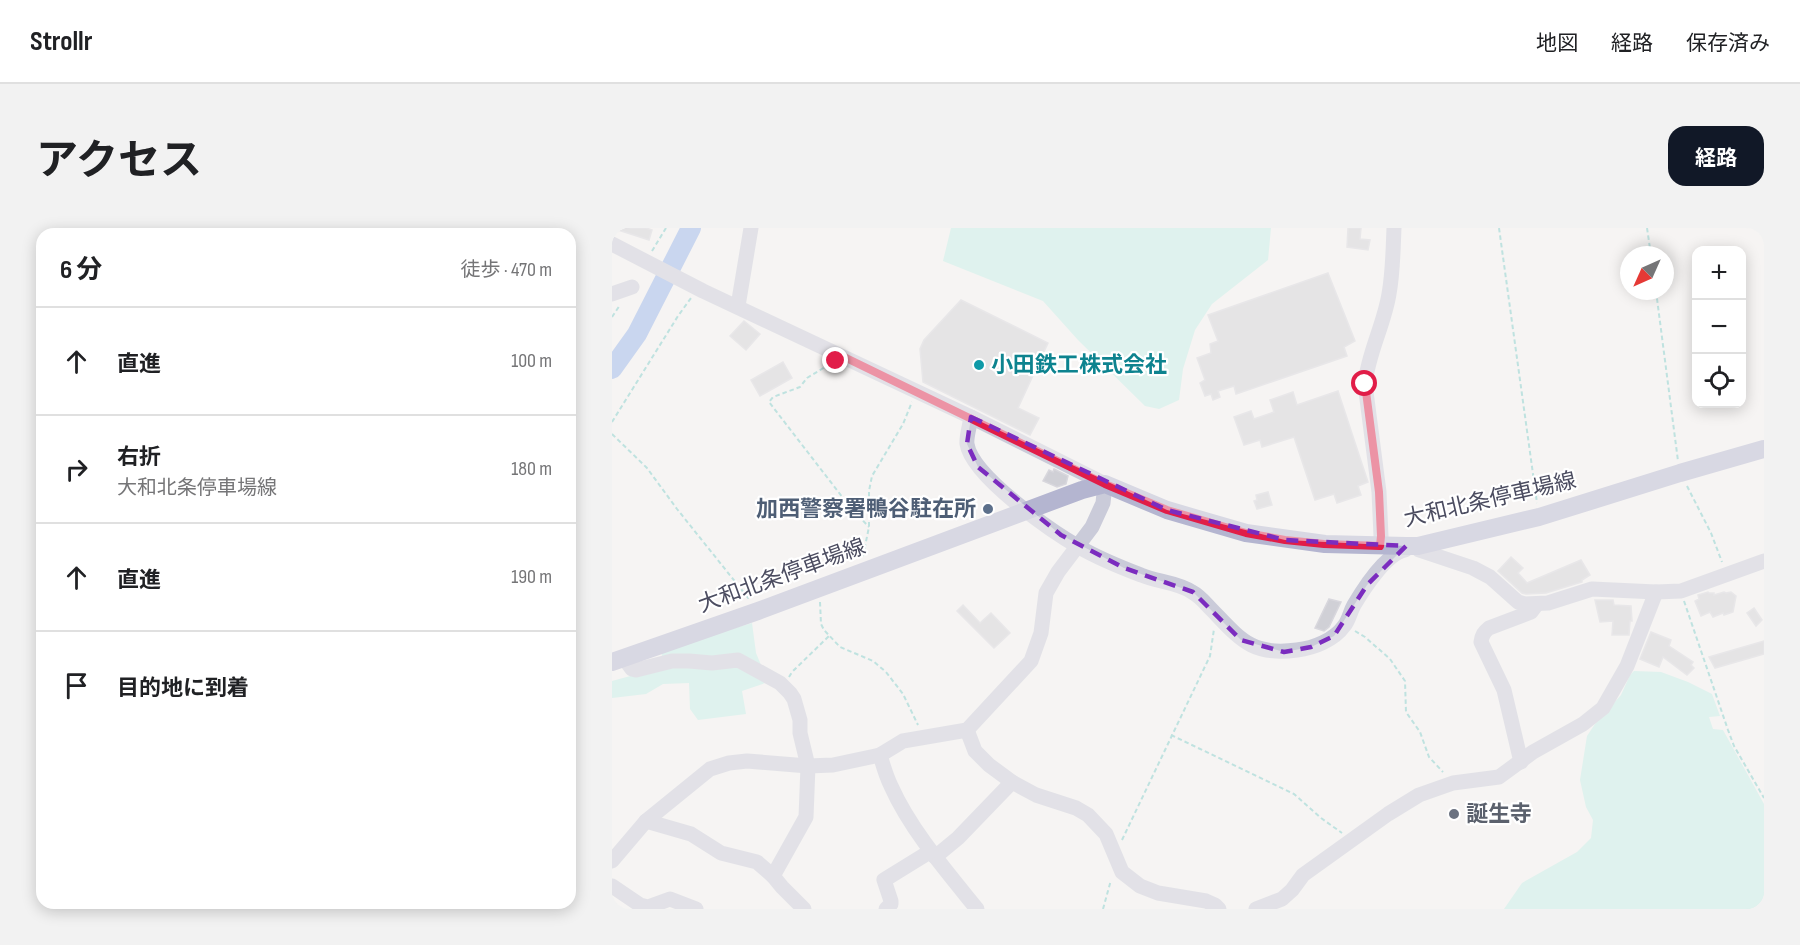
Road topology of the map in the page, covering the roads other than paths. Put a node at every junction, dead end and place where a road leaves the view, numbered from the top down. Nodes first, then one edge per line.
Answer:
1 (751, 228) edge
2 (1394, 228) edge
3 (612, 244) edge
4 (632, 287) dead end
5 (612, 294) edge
6 (738, 306) junction
7 (971, 417) junction
8 (1764, 450) edge
9 (1105, 484) junction
10 (1026, 511) junction
11 (1380, 546) junction
12 (1412, 546) junction
13 (1078, 547) junction
14 (1764, 561) edge
15 (1656, 592) junction
16 (1537, 604) junction
17 (618, 660) edge
18 (967, 730) junction
19 (880, 755) junction
20 (1521, 762) junction
21 (808, 766) junction
22 (1012, 782) junction
23 (646, 821) junction
24 (933, 854) junction
25 (612, 861) edge
26 (774, 876) junction
27 (612, 886) edge
28 (696, 909) edge
29 (804, 909) edge
30 (886, 909) edge
31 (977, 909) edge
32 (1220, 909) edge
33 (1256, 909) edge

1 - 6 street
2 - 11 street
3 - 6 street
4 - 5 street
6 - 7 street
7 - 9 street
7 - 10 street
8 - 12 main road, 大和北条停車場線
9 - 10 main road, 大和北条停車場線
9 - 11 main road, 大和北条停車場線
9 - 13 street
10 - 13 street
10 - 17 main road, 大和北条停車場線
11 - 12 main road, 大和北条停車場線
12 - 13 street
12 - 16 street
13 - 18 street
14 - 15 street
15 - 16 street
15 - 20 street
16 - 20 street
17 - 21 street
18 - 19 street
18 - 22 street
19 - 21 street
19 - 24 street
20 - 33 street
21 - 23 street
21 - 26 street
22 - 24 street
22 - 32 street
23 - 25 street
23 - 26 street
24 - 30 street
24 - 31 street
26 - 29 street
27 - 28 street

